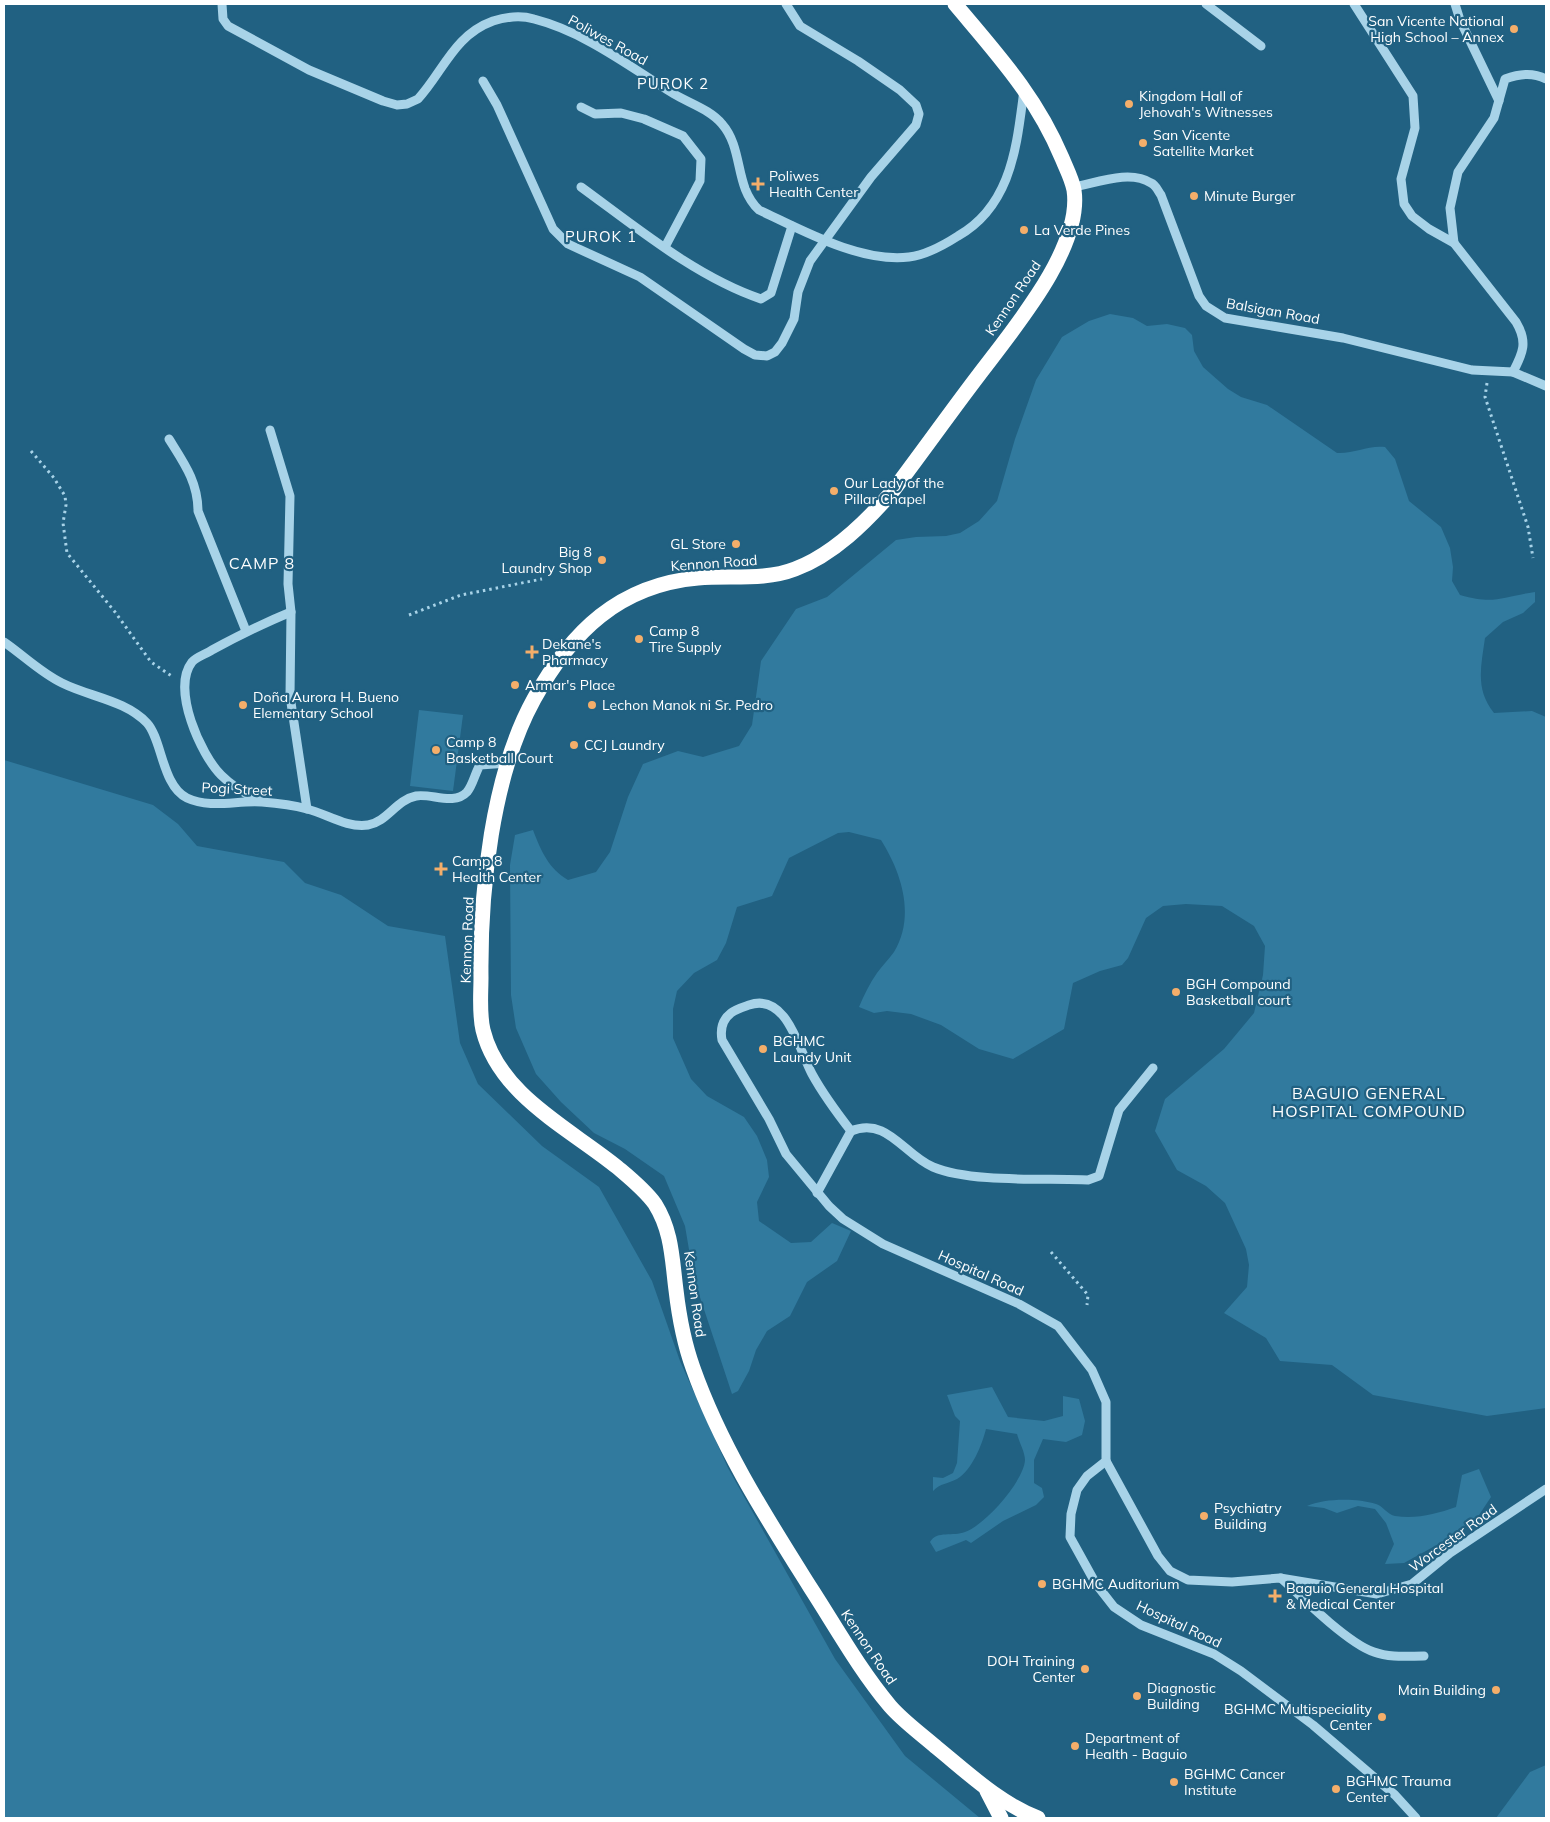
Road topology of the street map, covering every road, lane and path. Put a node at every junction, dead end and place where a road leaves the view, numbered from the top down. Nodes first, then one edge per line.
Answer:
1 (222, 4) edge
2 (786, 4) edge
3 (955, 4) edge
4 (1206, 4) edge
5 (1354, 4) edge
6 (1455, 4) edge
7 (1261, 46) dead end
8 (1542, 74) edge
9 (1546, 79) edge
10 (482, 81) dead end
11 (1025, 88) junction
12 (1498, 101) junction
13 (581, 107) dead end
14 (581, 187) dead end
15 (1074, 187) junction
16 (792, 226) junction
17 (826, 241) junction
18 (1454, 243) junction
19 (665, 248) junction
20 (1488, 371) junction
21 (1513, 372) junction
22 (1546, 386) edge
23 (270, 430) dead end
24 (169, 439) dead end
25 (31, 451) dead end
26 (1533, 558) dead end
27 (542, 579) dead end
28 (291, 612) junction
29 (409, 615) dead end
30 (246, 631) junction
31 (4, 642) edge
32 (186, 686) junction
33 (508, 763) junction
34 (261, 801) junction
35 (307, 809) junction
36 (1153, 1068) dead end
37 (851, 1131) junction
38 (817, 1193) junction
39 (1051, 1252) dead end
40 (1087, 1305) dead end
41 (1106, 1462) junction
42 (1546, 1489) edge
43 (1280, 1578) junction
44 (1424, 1656) dead end
45 (985, 1787) junction
46 (1001, 1818) edge
47 (1038, 1818) edge
48 (1416, 1818) edge

1 - 16 street, Poliwes Road
2 - 17 street
3 - 11 highway, Kennon Road
4 - 7 street
5 - 18 street
6 - 12 street
8 - 9 street
8 - 12 street
10 - 17 street
11 - 15 highway, Kennon Road
11 - 17 street, Poliwes Road
12 - 18 street
13 - 19 street
14 - 19 street
15 - 20 street, Balsigan Road
15 - 33 highway, Kennon Road
16 - 17 street, Poliwes Road
16 - 19 street
18 - 21 street
20 - 21 street, Balsigan Road
20 - 26 path
21 - 22 street, Balsigan Road
23 - 28 street
24 - 30 street
25 - 32 path
27 - 29 path
28 - 30 street
28 - 35 street
30 - 32 street
31 - 34 street, Pogi Street
32 - 34 street
33 - 35 street, Pogi Street
33 - 45 highway, Kennon Road
34 - 35 street, Pogi Street
36 - 37 street
37 - 38 street
37 - 38 street, Hospital Road
38 - 41 street, Hospital Road
39 - 40 path
41 - 43 street, Worcester Road
41 - 48 street, Hospital Road
42 - 43 street, Worcester Road
43 - 44 street
45 - 46 highway
45 - 47 highway, Kennon Road

